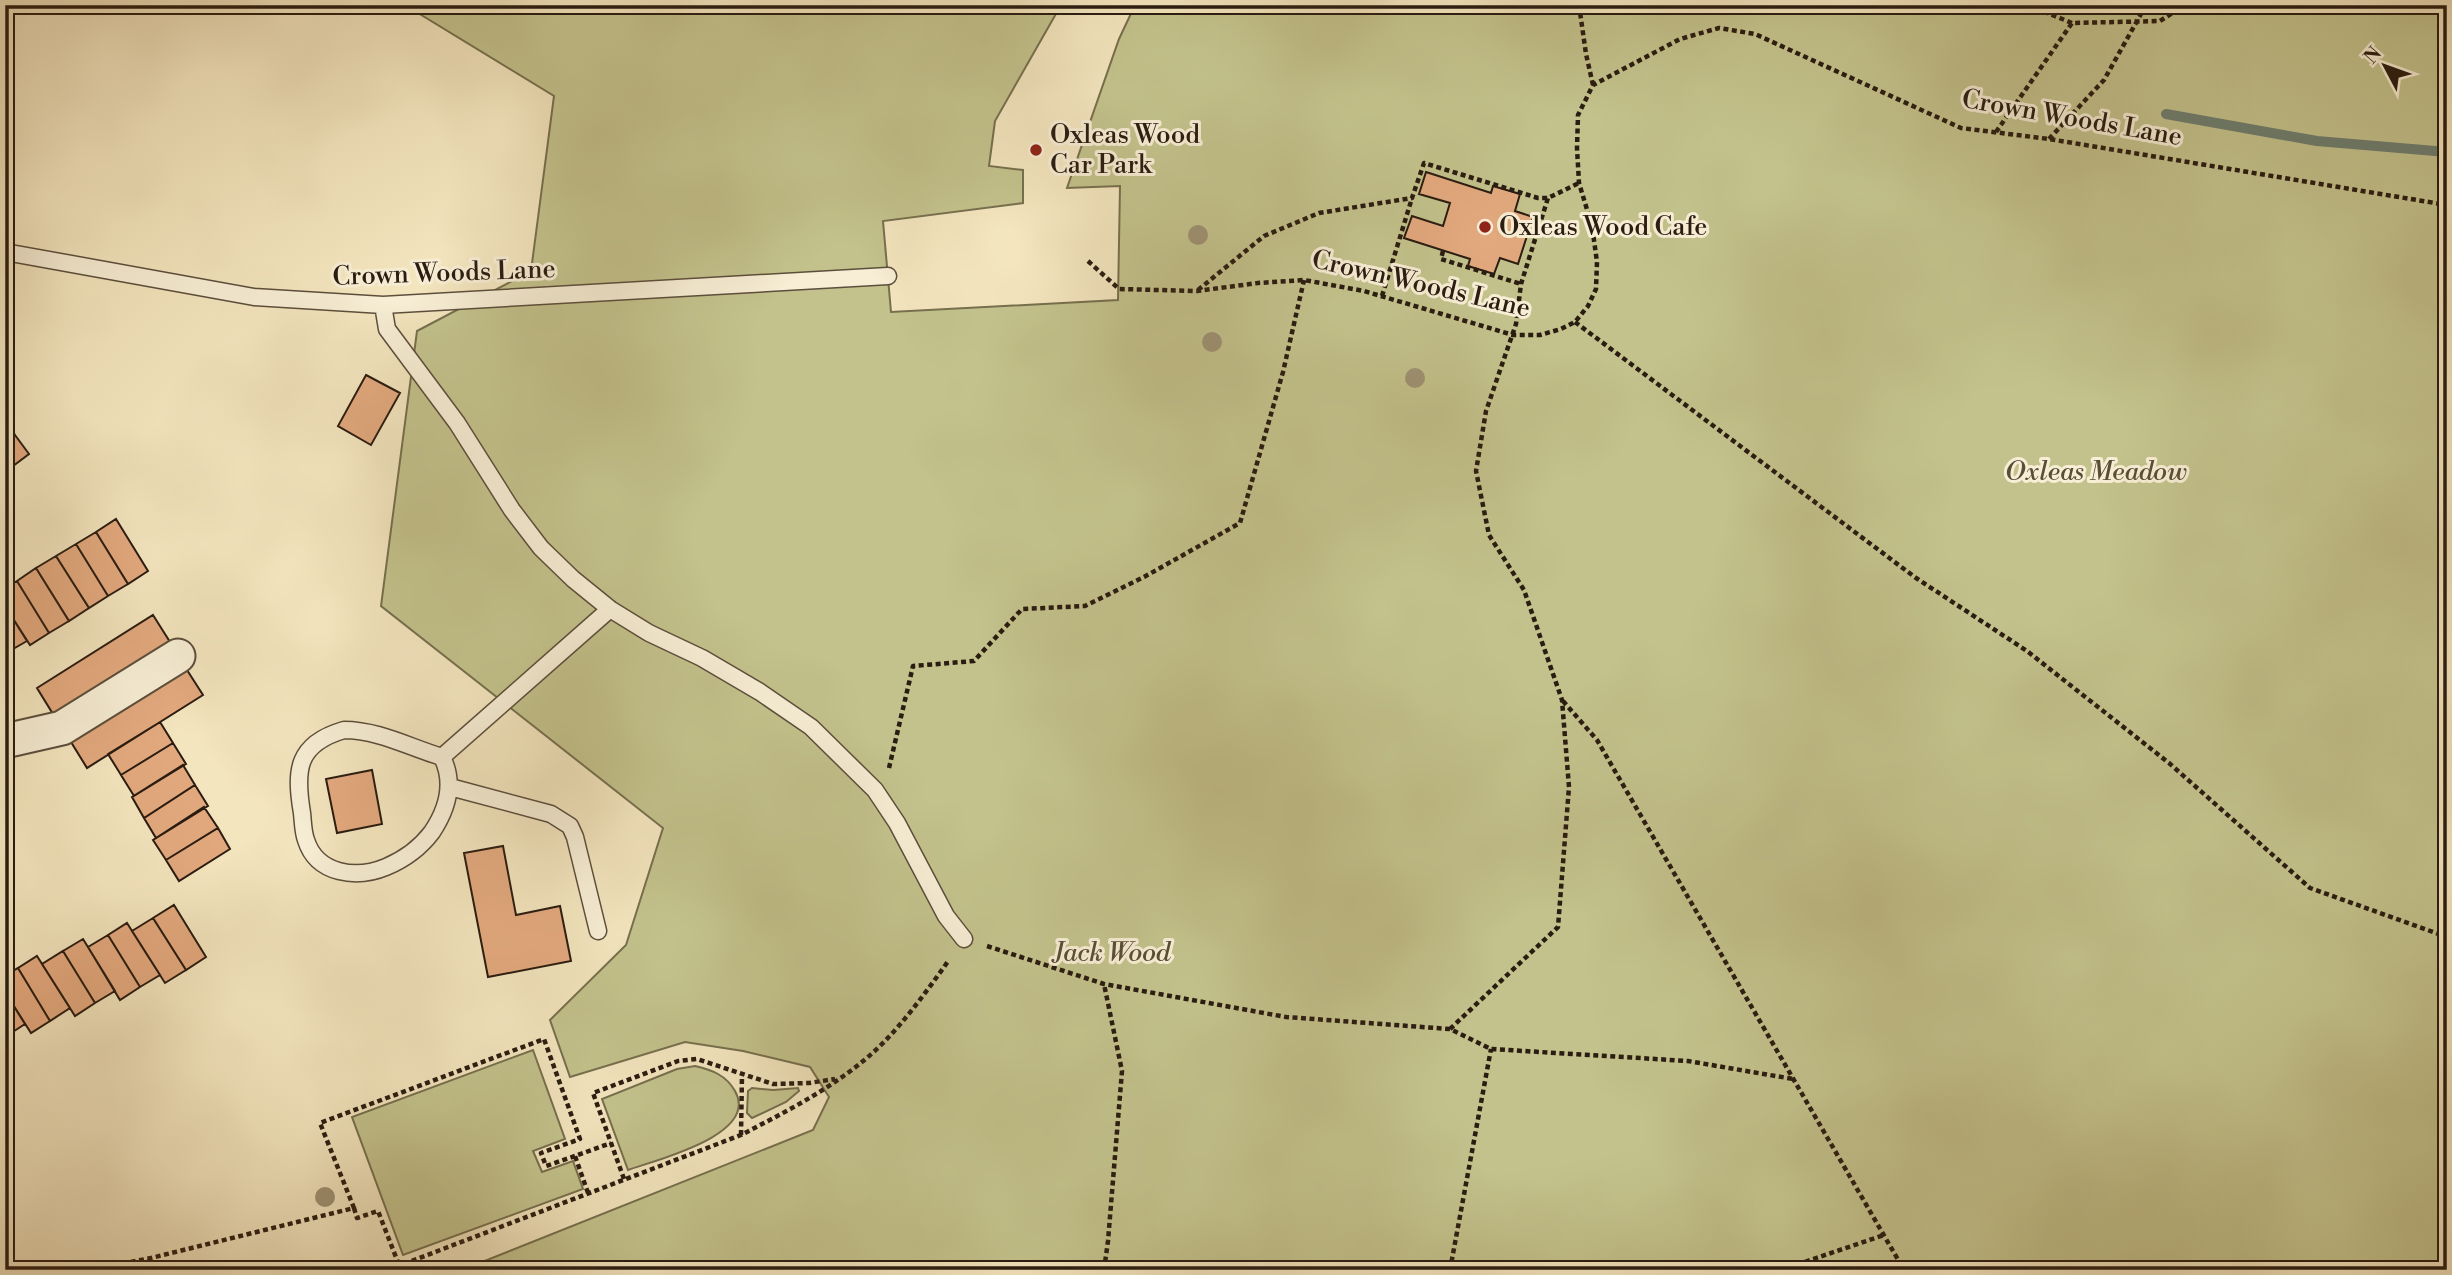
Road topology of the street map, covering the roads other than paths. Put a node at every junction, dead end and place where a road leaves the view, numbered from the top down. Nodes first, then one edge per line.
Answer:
1 (5, 251) edge
2 (888, 276) dead end
3 (383, 304) junction
4 (610, 610) junction
5 (178, 656) dead end
6 (5, 741) edge
7 (442, 757) junction
8 (450, 787) junction
9 (598, 931) dead end
10 (964, 939) road end

1 - 3 lane, Crown Woods Lane
2 - 3 lane, Crown Woods Lane
3 - 4 lane
4 - 7 lane
4 - 10 lane
5 - 6 street
7 - 8 lane
7 - 8 lane
8 - 9 lane

